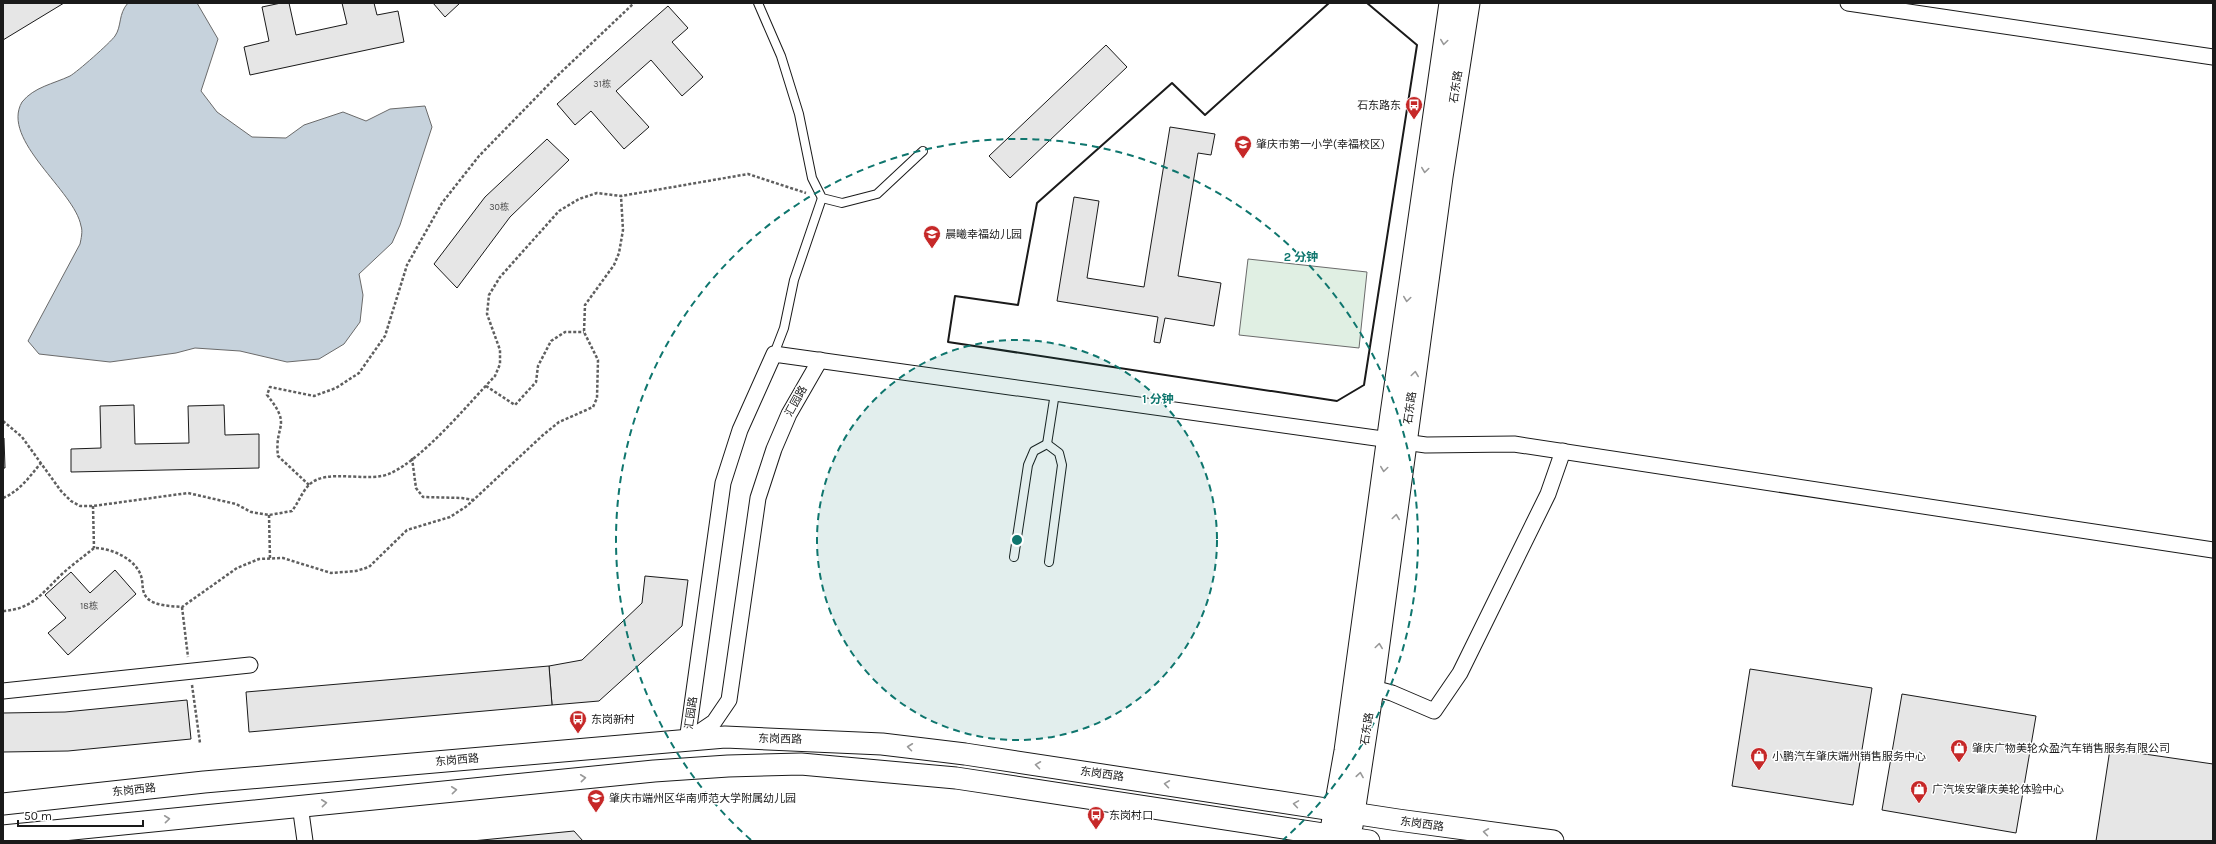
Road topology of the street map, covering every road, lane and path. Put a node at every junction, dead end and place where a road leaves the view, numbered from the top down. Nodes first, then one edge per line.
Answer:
1 (634, 3) edge
2 (758, 3) edge
3 (1450, 3) edge
4 (1469, 3) edge
5 (1848, 3) edge
6 (2213, 57) edge
7 (923, 151) dead end
8 (621, 196) junction
9 (822, 198) junction
10 (584, 332) junction
11 (774, 354) junction
12 (820, 360) junction
13 (486, 386) junction
14 (1055, 393) junction
15 (3, 421) edge
16 (1397, 441) junction
17 (1047, 444) junction
18 (1563, 451) junction
19 (412, 458) junction
20 (41, 463) junction
21 (309, 485) junction
22 (3, 498) edge
23 (473, 500) junction
24 (93, 506) junction
25 (269, 515) junction
26 (94, 548) junction
27 (2213, 550) edge
28 (1014, 557) dead end
29 (270, 559) junction
30 (1049, 562) dead end
31 (182, 608) junction
32 (3, 611) edge
33 (250, 665) dead end
34 (190, 672) junction
35 (1373, 688) junction
36 (3, 691) edge
37 (687, 741) junction
38 (200, 743) dead end
39 (3, 804) edge
40 (300, 805) junction
41 (1344, 812) junction
42 (1330, 835) junction
43 (3, 836) edge
44 (1360, 840) edge
45 (305, 841) edge
46 (1553, 841) edge

1 - 21 path
2 - 9 lane
3 -> 16 main road, 石东路
16 -> 4 main road, 石东路
5 - 6 street
7 - 9 lane
8 - 9 path
8 - 10 path
8 - 13 path
9 - 11 lane
10 - 13 path
10 - 23 path
11 - 12 street
11 - 37 street, 汇园路
12 - 14 street
12 - 37 street, 汇园路
13 - 19 path
14 - 16 street
14 - 17 lane
15 - 20 path
16 - 18 street
35 -> 16 main road, 石东路
16 -> 41 main road, 石东路
17 - 28 lane
17 - 30 lane
18 - 27 street
18 - 35 street
19 - 21 path
19 - 23 path
20 - 22 path
20 - 24 path
21 - 25 path
23 - 29 path
24 - 25 path
24 - 26 path
25 - 29 path
26 - 31 path
26 - 32 path
29 - 31 path
31 - 34 path
33 - 34 street
34 - 36 street
34 - 38 path
41 -> 35 main road, 石东路
37 - 39 main road, 东岗西路
41 -> 37 main road, 东岗西路
40 -> 42 main road
43 -> 40 main road
40 - 45 street
41 - 42 main road
41 - 44 main road
46 -> 41 main road, 东岗西路
42 - 44 main road

